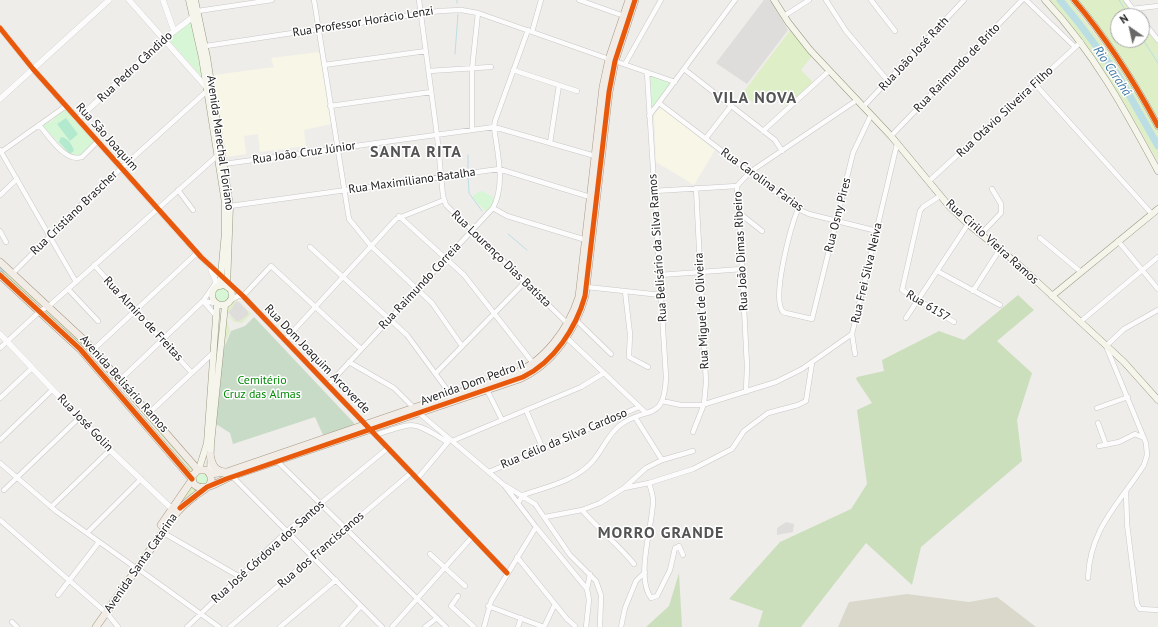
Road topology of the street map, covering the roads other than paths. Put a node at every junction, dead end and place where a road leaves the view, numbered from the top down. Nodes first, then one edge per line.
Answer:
1 (109, 0) edge
2 (130, 0) edge
3 (163, 0) edge
4 (189, 0) edge
5 (195, 0) edge
6 (272, 0) edge
7 (314, 0) edge
8 (419, 0) edge
9 (541, 0) edge
10 (579, 0) edge
11 (629, 0) edge
12 (635, 0) edge
13 (661, 0) edge
14 (735, 0) edge
15 (774, 0) edge
16 (809, 0) edge
17 (826, 0) edge
18 (871, 0) edge
19 (964, 0) edge
20 (1022, 0) edge
21 (1026, 0) edge
22 (1046, 0) edge
23 (1074, 0) edge
24 (1158, 6) edge
25 (1141, 8) edge
26 (198, 11) junction
27 (421, 13) junction
28 (478, 13) junction
29 (624, 16) junction
30 (784, 16) junction
31 (193, 17) junction
32 (0, 28) edge
33 (318, 29) junction
34 (1150, 30) edge
35 (174, 31) junction
36 (530, 31) junction
37 (895, 31) dead end
38 (164, 39) junction
39 (1158, 40) edge
40 (1081, 42) junction
41 (206, 46) junction
42 (1075, 47) junction
43 (426, 51) junction
44 (612, 60) junction
45 (324, 64) junction
46 (625, 64) junction
47 (491, 67) dead end
48 (34, 68) junction
49 (472, 69) junction
50 (684, 69) junction
51 (513, 70) junction
52 (429, 71) junction
53 (829, 71) junction
54 (647, 72) junction
55 (888, 81) junction
56 (675, 82) junction
57 (1035, 84) junction
58 (559, 85) junction
59 (207, 89) junction
60 (577, 91) dead end
61 (431, 92) junction
62 (0, 99) edge
63 (857, 100) junction
64 (659, 103) junction
65 (66, 106) junction
66 (330, 106) junction
67 (731, 106) junction
68 (863, 107) junction
69 (871, 115) junction
70 (650, 116) junction
71 (78, 119) junction
72 (39, 125) junction
73 (1158, 126) edge
74 (494, 127) junction
75 (472, 130) junction
76 (763, 131) junction
77 (437, 135) junction
78 (891, 136) junction
79 (706, 138) junction
80 (98, 141) junction
81 (550, 143) junction
82 (898, 144) junction
83 (337, 148) junction
84 (1, 151) edge
85 (782, 151) junction
86 (218, 156) junction
87 (595, 156) junction
88 (224, 164) junction
89 (122, 168) junction
90 (499, 169) junction
91 (1158, 170) edge
92 (750, 172) junction
93 (442, 177) junction
94 (17, 179) junction
95 (929, 181) junction
96 (737, 186) junction
97 (696, 188) junction
98 (992, 189) dead end
99 (178, 190) junction
100 (344, 191) junction
101 (654, 191) junction
102 (0, 195) edge
103 (940, 196) junction
104 (590, 197) junction
105 (444, 200) junction
106 (230, 206) junction
107 (158, 208) junction
108 (493, 208) junction
109 (798, 208) junction
110 (1158, 209) edge
111 (193, 210) dead end
112 (738, 212) junction
113 (1152, 214) junction
114 (399, 216) junction
115 (836, 221) junction
116 (968, 224) junction
117 (472, 230) junction
118 (0, 231) edge
119 (762, 231) dead end
120 (877, 231) junction
121 (981, 234) junction
122 (49, 236) junction
123 (1040, 238) dead end
124 (586, 240) junction
125 (1118, 241) junction
126 (6, 242) dead end
127 (371, 246) junction
128 (310, 247) dead end
129 (1000, 249) junction
130 (199, 255) junction
131 (1158, 257) edge
132 (446, 258) junction
133 (0, 262) edge
134 (94, 266) junction
135 (742, 269) junction
136 (1142, 270) junction
137 (937, 271) junction
138 (700, 272) junction
139 (1080, 272) junction
140 (13, 273) junction
141 (0, 275) edge
142 (660, 275) junction
143 (342, 276) junction
144 (76, 282) junction
145 (525, 282) junction
146 (223, 285) junction
147 (586, 287) junction
148 (418, 288) junction
149 (68, 289) junction
150 (1158, 289) edge
151 (625, 291) junction
152 (973, 291) junction
153 (661, 295) junction
154 (243, 296) junction
155 (1052, 296) junction
156 (231, 300) junction
157 (918, 300) junction
158 (203, 301) junction
159 (216, 304) junction
160 (225, 305) junction
161 (1000, 305) dead end
162 (48, 306) junction
163 (315, 307) junction
164 (135, 310) junction
165 (1158, 310) edge
166 (40, 311) junction
167 (495, 313) junction
168 (217, 317) junction
169 (906, 318) dead end
170 (389, 319) junction
171 (576, 320) junction
172 (98, 321) dead end
173 (954, 322) dead end
174 (1080, 322) junction
175 (567, 323) junction
176 (0, 334) edge
177 (852, 334) junction
178 (566, 336) junction
179 (162, 340) junction
180 (285, 340) junction
181 (7, 342) junction
182 (462, 346) junction
183 (1106, 346) junction
184 (0, 348) edge
185 (361, 349) junction
186 (93, 350) junction
187 (215, 352) junction
188 (611, 354) dead end
189 (855, 354) dead end
190 (349, 362) junction
191 (533, 363) junction
192 (812, 363) junction
193 (648, 367) dead end
194 (32, 368) junction
195 (192, 373) junction
196 (436, 373) junction
197 (604, 373) junction
198 (120, 380) junction
199 (328, 385) junction
200 (52, 390) junction
201 (487, 390) junction
202 (746, 392) junction
203 (451, 395) junction
204 (0, 398) edge
205 (1128, 398) junction
206 (1158, 400) edge
207 (662, 401) junction
208 (704, 404) junction
209 (639, 407) junction
210 (1097, 408) dead end
211 (417, 410) junction
212 (526, 410) junction
213 (628, 412) junction
214 (148, 414) junction
215 (646, 414) junction
216 (79, 418) junction
217 (633, 418) junction
218 (502, 420) junction
219 (1098, 423) dead end
220 (370, 430) junction
221 (693, 432) dead end
222 (1144, 438) junction
223 (0, 440) edge
224 (450, 441) junction
225 (209, 443) junction
226 (1106, 445) junction
227 (1099, 446) dead end
228 (388, 448) junction
229 (543, 449) junction
230 (110, 450) junction
231 (693, 451) dead end
232 (210, 455) junction
233 (662, 460) junction
234 (277, 461) junction
235 (0, 463) edge
236 (199, 469) junction
237 (489, 472) junction
238 (411, 473) junction
239 (210, 474) junction
240 (230, 474) junction
241 (17, 478) junction
242 (141, 479) junction
243 (417, 479) junction
244 (192, 480) junction
245 (649, 483) junction
246 (504, 485) junction
247 (207, 487) junction
248 (624, 488) junction
249 (4, 490) dead end
250 (1126, 491) junction
251 (523, 495) junction
252 (518, 503) junction
253 (320, 504) junction
254 (51, 507) junction
255 (172, 509) junction
256 (582, 510) junction
257 (545, 517) junction
258 (0, 520) edge
259 (536, 527) junction
260 (346, 528) junction
261 (287, 531) junction
262 (162, 532) junction
263 (87, 533) junction
264 (472, 537) junction
265 (99, 542) junction
266 (430, 554) dead end
267 (683, 556) dead end
268 (312, 557) junction
269 (517, 557) junction
270 (634, 564) dead end
271 (135, 567) junction
272 (445, 567) junction
273 (646, 572) junction
274 (507, 574) junction
275 (590, 574) junction
276 (240, 577) junction
277 (1088, 578) dead end
278 (69, 580) junction
279 (336, 580) junction
280 (465, 586) dead end
281 (587, 589) junction
282 (58, 594) dead end
283 (458, 596) dead end
284 (417, 599) junction
285 (555, 604) junction
286 (361, 606) junction
287 (488, 606) junction
288 (1158, 610) edge
289 (104, 611) junction
290 (200, 614) junction
291 (437, 618) junction
292 (521, 618) junction
293 (12, 622) dead end
294 (575, 626) edge
295 (16, 627) edge
296 (90, 627) edge
297 (96, 627) edge
298 (118, 627) edge
299 (187, 627) edge
300 (219, 627) edge
301 (230, 627) edge
302 (280, 627) edge
303 (342, 627) edge
304 (382, 627) edge
305 (392, 627) edge
306 (425, 627) edge
307 (446, 627) edge
308 (474, 627) edge
309 (484, 627) edge
310 (518, 627) edge
311 (544, 627) edge
312 (586, 627) edge
313 (600, 627) edge
314 (621, 627) edge

1 - 48 street
2 - 38 street
3 - 35 street
4 - 31 main road, Avenida Marechal Floriano
5 - 26 main road, Avenida Marechal Floriano
6 - 26 street
7 - 33 street
8 - 27 street, Rua Lourenço Dias Batista
9 - 36 street
10 - 29 street
11 - 29 main road, Avenida Dom Pedro II
12 - 44 main road, Avenida Dom Pedro II
13 - 46 street
14 - 50 street
15 - 30 main road, Rua Cirilo Vieira Ramos
16 - 30 street
17 - 55 street
18 - 37 street
19 - 55 street, Rua João José Rath
20 - 78 street, Rua Raimundo de Brito
21 - 42 street
22 - 40 main road
23 - 73 main road
24 - 25 street
26 - 41 main road, Avenida Marechal Floriano
27 - 28 street, Rua Professor Horácio Lenzi
27 - 33 street, Rua Professor Horácio Lenzi
27 - 43 street, Rua Lourenço Dias Batista
28 - 36 street, Rua Professor Horácio Lenzi
28 - 49 street
29 - 44 main road, Avenida Dom Pedro II
30 - 53 main road, Rua Cirilo Vieira Ramos
31 - 35 street, Rua Pedro Cândido
31 - 59 main road, Avenida Marechal Floriano
32 - 48 street, Rua São Joaquim
33 - 41 street, Rua Professor Horácio Lenzi
33 - 45 street
34 - 39 street
35 - 38 street, Rua Pedro Cândido
36 - 44 street, Rua Professor Horácio Lenzi
36 - 51 street
38 - 59 street
38 - 71 street, Rua Pedro Cândido
40 - 42 street, Rua Otávio Silveira Filho
40 - 91 main road
41 - 88 main road, Avenida Marechal Floriano
42 - 57 street, Rua Otávio Silveira Filho
43 - 45 street
43 - 52 street, Rua Lourenço Dias Batista
44 - 46 street, Rua Professor Horácio Lenzi
44 - 87 main road, Avenida Dom Pedro II
44 - 147 main road, Avenida Dom Pedro II
45 - 66 street
46 - 54 street, Rua Professor Horácio Lenzi
47 - 49 street
48 - 62 street
48 - 65 street, Rua São Joaquim
49 - 52 street
49 - 75 street
50 - 56 street
50 - 67 street
51 - 58 street
51 - 74 street
52 - 61 street, Rua Lourenço Dias Batista
53 - 63 main road, Rua Cirilo Vieira Ramos
53 - 76 street
54 - 56 street, Rua Professor Horácio Lenzi
54 - 70 street, Rua Belisário da Silva Ramos
55 - 68 street, Rua João José Rath
56 - 64 street
57 - 95 street, Rua Otávio Silveira Filho
57 - 113 street
58 - 60 street
58 - 81 street
59 - 86 main road, Avenida Marechal Floriano
59 - 89 street, Rua Cristiano Brascher
61 - 66 street
61 - 77 street, Rua Lourenço Dias Batista
63 - 68 main road, Rua Cirilo Vieira Ramos
63 - 85 street, Rua João Dimas Ribeiro
64 - 70 street
64 - 79 street, Rua Carolina Farias
65 - 71 street, Rua São Joaquim
65 - 72 street
66 - 83 street
67 - 76 street
67 - 79 street
68 - 69 main road, Rua Cirilo Vieira Ramos
69 - 78 main road, Rua Cirilo Vieira Ramos
69 - 115 street, Rua Osny Pires
70 - 101 street, Rua Belisário da Silva Ramos
71 - 80 street, Rua São Joaquim
72 - 80 street
72 - 84 street
74 - 75 street, Rua João Cruz Júnior
74 - 81 street, Rua João Cruz Júnior
74 - 90 street
75 - 77 street, Rua João Cruz Júnior
76 - 85 street
77 - 83 street, Rua João Cruz Júnior
77 - 93 street, Rua Lourenço Dias Batista
78 - 82 main road, Rua Cirilo Vieira Ramos
79 - 92 street, Rua Carolina Farias
80 - 89 street, Rua São Joaquim
81 - 87 street, Rua João Cruz Júnior
82 - 95 main road, Rua Cirilo Vieira Ramos
82 - 120 street, Rua Frei Silva Neiva
83 - 88 street, Rua João Cruz Júnior
83 - 100 street
84 - 94 street
85 - 92 street, Rua João Dimas Ribeiro
86 - 99 street
86 - 146 main road, Avenida Marechal Floriano
87 - 104 main road, Avenida Dom Pedro II
88 - 106 main road, Avenida Marechal Floriano
89 - 107 street, Rua São Joaquim
89 - 122 street, Rua Cristiano Brascher
90 - 93 street, Rua Maximiliano Batalha
90 - 104 street, Rua Maximiliano Batalha
90 - 108 street
92 - 96 street, Rua João Dimas Ribeiro
92 - 109 street, Rua Carolina Farias
93 - 100 street, Rua Maximiliano Batalha
93 - 105 street, Rua Lourenço Dias Batista
94 - 102 street
94 - 122 street
95 - 103 main road, Rua Cirilo Vieira Ramos
96 - 97 street
96 - 112 street, Rua João Dimas Ribeiro
97 - 101 street
97 - 138 street, Rua Miguel de Oliveira
98 - 121 street
99 - 107 street
99 - 111 street
100 - 106 street, Rua Maximiliano Batalha
100 - 127 street
101 - 142 street, Rua Belisário da Silva Ramos
103 - 116 main road, Rua Cirilo Vieira Ramos
103 - 157 street, Rua 6157
104 - 124 main road, Avenida Dom Pedro II
105 - 114 street
105 - 117 street, Rua Lourenço Dias Batista
106 - 146 main road, Avenida Marechal Floriano
107 - 130 street, Rua São Joaquim
107 - 134 street
108 - 117 street, Rua Raimundo Correia
108 - 124 street
109 - 115 street, Rua Carolina Farias
109 - 115 street, Rua Osny Pires
110 - 113 main road
112 - 119 street
112 - 135 street, Rua João Dimas Ribeiro
113 - 125 main road
114 - 127 street
114 - 132 street
115 - 120 street, Rua Carolina Farias
116 - 121 main road, Rua Cirilo Vieira Ramos
116 - 137 street
117 - 132 street, Rua Raimundo Correia
117 - 145 street, Rua Lourenço Dias Batista
118 - 126 street
120 - 177 street, Rua Frei Silva Neiva
121 - 129 main road, Rua Cirilo Vieira Ramos
122 - 140 street, Rua Cristiano Brascher
122 - 144 street
123 - 139 street
124 - 175 main road, Avenida Dom Pedro II
125 - 136 street
125 - 139 main road
127 - 143 street
127 - 148 street
128 - 143 street
129 - 152 street
129 - 155 main road, Rua Cirilo Vieira Ramos
130 - 146 street, Rua São Joaquim
130 - 164 street
131 - 136 street
132 - 148 street, Rua Raimundo Correia
132 - 167 street
133 - 140 main road, Avenida Belisário Ramos
134 - 144 street
134 - 164 street, Rua Almiro de Freitas
135 - 138 street
135 - 202 street, Rua João Dimas Ribeiro
136 - 150 street
136 - 174 street
137 - 152 street
137 - 157 street
138 - 142 street
138 - 208 street, Rua Miguel de Oliveira
139 - 155 main road
140 - 162 main road, Avenida Belisário Ramos
141 - 166 main road, Avenida Belisário Ramos
142 - 153 street, Rua Belisário da Silva Ramos
143 - 163 street
143 - 170 street
144 - 149 street
145 - 167 street
145 - 175 street, Rua Lourenço Dias Batista
146 - 154 street, Rua Dom Joaquim Arcoverde
146 - 156 main road
146 - 158 street
146 - 159 main road
147 - 151 street
147 - 171 main road, Avenida Dom Pedro II
148 - 170 street, Rua Raimundo Correia
148 - 182 street
149 - 162 street
149 - 172 street
151 - 153 street
151 - 193 street
152 - 161 street
153 - 207 street, Rua Belisário da Silva Ramos
154 - 156 street
154 - 163 street
154 - 180 street, Rua Dom Joaquim Arcoverde
155 - 174 main road, Rua Cirilo Vieira Ramos
156 - 160 main road
157 - 169 street
157 - 173 street, Rua 6157
158 - 159 street
158 - 168 street
158 - 179 street
159 - 160 main road
159 - 168 main road
160 - 225 main road
162 - 166 street
162 - 186 main road, Avenida Belisário Ramos
163 - 180 street
163 - 185 street
164 - 179 street, Rua Almiro de Freitas
164 - 186 street
165 - 183 street
166 - 181 street
166 - 244 main road, Avenida Belisário Ramos
167 - 182 street
167 - 191 street
168 - 187 main road
170 - 185 street, Rua Raimundo Correia
170 - 196 street
171 - 178 main road, Avenida Dom Pedro II
171 - 188 street
174 - 183 main road, Rua Cirilo Vieira Ramos
175 - 191 main road, Avenida Dom Pedro II
176 - 181 street, Rua José Golin
177 - 189 street
177 - 192 street, Rua Frei Silva Neiva
178 - 197 street
178 - 201 main road, Avenida Dom Pedro II
179 - 195 street, Rua Almiro de Freitas
179 - 198 street
180 - 199 street, Rua Dom Joaquim Arcoverde
181 - 184 street
181 - 194 street, Rua José Golin
182 - 196 street
183 - 205 street
183 - 206 main road, Rua Cirilo Vieira Ramos
185 - 190 street, Rua Raimundo Correia
186 - 198 main road, Avenida Belisário Ramos
187 - 195 street
187 - 225 main road
190 - 199 street, Rua Raimundo Correia
190 - 211 street
191 - 203 main road, Avenida Dom Pedro II
192 - 202 street, Rua Frei Silva Neiva
192 - 245 street
194 - 200 street, Rua José Golin
194 - 204 street
195 - 214 street
196 - 203 street
197 - 209 street
197 - 212 street
198 - 214 main road, Avenida Belisário Ramos
199 - 220 street, Rua Dom Joaquim Arcoverde
200 - 216 street, Rua José Golin
200 - 223 street
201 - 211 main road, Avenida Dom Pedro II
201 - 218 street
202 - 208 street, Rua Frei Silva Neiva
203 - 211 main road, Avenida Dom Pedro II
205 - 210 street
205 - 222 street
207 - 208 street, Rua Frei Silva Neiva
207 - 215 street
208 - 221 street, Rua Miguel de Oliveira
209 - 213 street, Rua Célio da Silva Cardoso
209 - 215 street
211 - 220 main road, Avenida Dom Pedro II
211 - 224 street
212 - 218 street
212 - 229 street
213 - 217 street
213 - 229 street, Rua Célio da Silva Cardoso
214 - 236 main road, Avenida Belisário Ramos
215 - 217 street
216 - 230 street, Rua José Golin
216 - 241 street
217 - 233 street
217 - 251 street
218 - 224 street
219 - 226 street
220 - 224 street
220 - 228 street, Rua Dom Joaquim Arcoverde
220 - 234 main road, Avenida Dom Pedro II
220 - 240 main road, Avenida Dom Pedro II
222 - 226 street
222 - 250 street
224 - 237 street
224 - 243 street
225 - 232 main road
225 - 236 main road
226 - 227 street
228 - 238 street, Rua Dom Joaquim Arcoverde
228 - 253 street, Rua José Córdova dos Santos
229 - 237 street, Rua Célio da Silva Cardoso
230 - 242 street, Rua José Golin
230 - 254 street
231 - 233 street
232 - 239 main road
232 - 240 main road
233 - 248 street
234 - 240 main road, Avenida Dom Pedro II
234 - 253 street
235 - 241 street
236 - 239 main road
236 - 244 main road
237 - 246 street
238 - 243 street, Rua Dom Joaquim Arcoverde
238 - 260 street, Rua dos Franciscanos
239 - 240 main road, Avenida Dom Pedro II
239 - 247 main road
240 - 247 main road, Avenida Dom Pedro II
240 - 261 street
241 - 249 street
241 - 254 street
242 - 255 street, Rua José Golin
242 - 263 street
243 - 264 street, Rua Dom Joaquim Arcoverde
244 - 247 main road
244 - 255 main road, Avenida Santa Catarina
245 - 248 street
245 - 273 street
246 - 251 street
246 - 252 street
247 - 262 main road, Avenida Santa Catarina
248 - 256 street
250 - 277 street
250 - 288 street
251 - 252 street
251 - 257 street
252 - 259 street
253 - 260 street
253 - 261 street, Rua José Córdova dos Santos
254 - 263 street
255 - 271 main road, Avenida Santa Catarina
256 - 257 street
256 - 270 street
257 - 275 street
258 - 278 street
259 - 269 street
259 - 281 street
260 - 268 street, Rua dos Franciscanos
260 - 284 street
261 - 268 street
261 - 276 street, Rua José Córdova dos Santos
262 - 271 main road, Avenida Santa Catarina
262 - 276 street
263 - 265 street
264 - 272 street
264 - 274 street, Rua Dom Joaquim Arcoverde
265 - 271 street
265 - 278 street
266 - 272 street
267 - 273 street
268 - 279 street
268 - 301 street, Rua dos Franciscanos
269 - 274 street
269 - 285 street
271 - 289 main road, Avenida Santa Catarina
271 - 290 street
272 - 280 street
272 - 284 street
273 - 314 street
274 - 287 street
275 - 281 street
275 - 313 street
276 - 290 street, Rua José Córdova dos Santos
278 - 282 street
278 - 289 street
279 - 286 street
279 - 302 street
281 - 312 street
283 - 308 street
284 - 291 street
284 - 305 street
285 - 294 street
285 - 311 street
286 - 303 street
286 - 304 street
287 - 292 street
287 - 309 street
289 - 296 main road, Avenida Santa Catarina
289 - 297 main road, Avenida Santa Catarina
289 - 298 street
290 - 299 street, Rua José Córdova dos Santos
290 - 300 street
291 - 306 street
291 - 307 street
292 - 310 street
292 - 311 street
293 - 295 street

